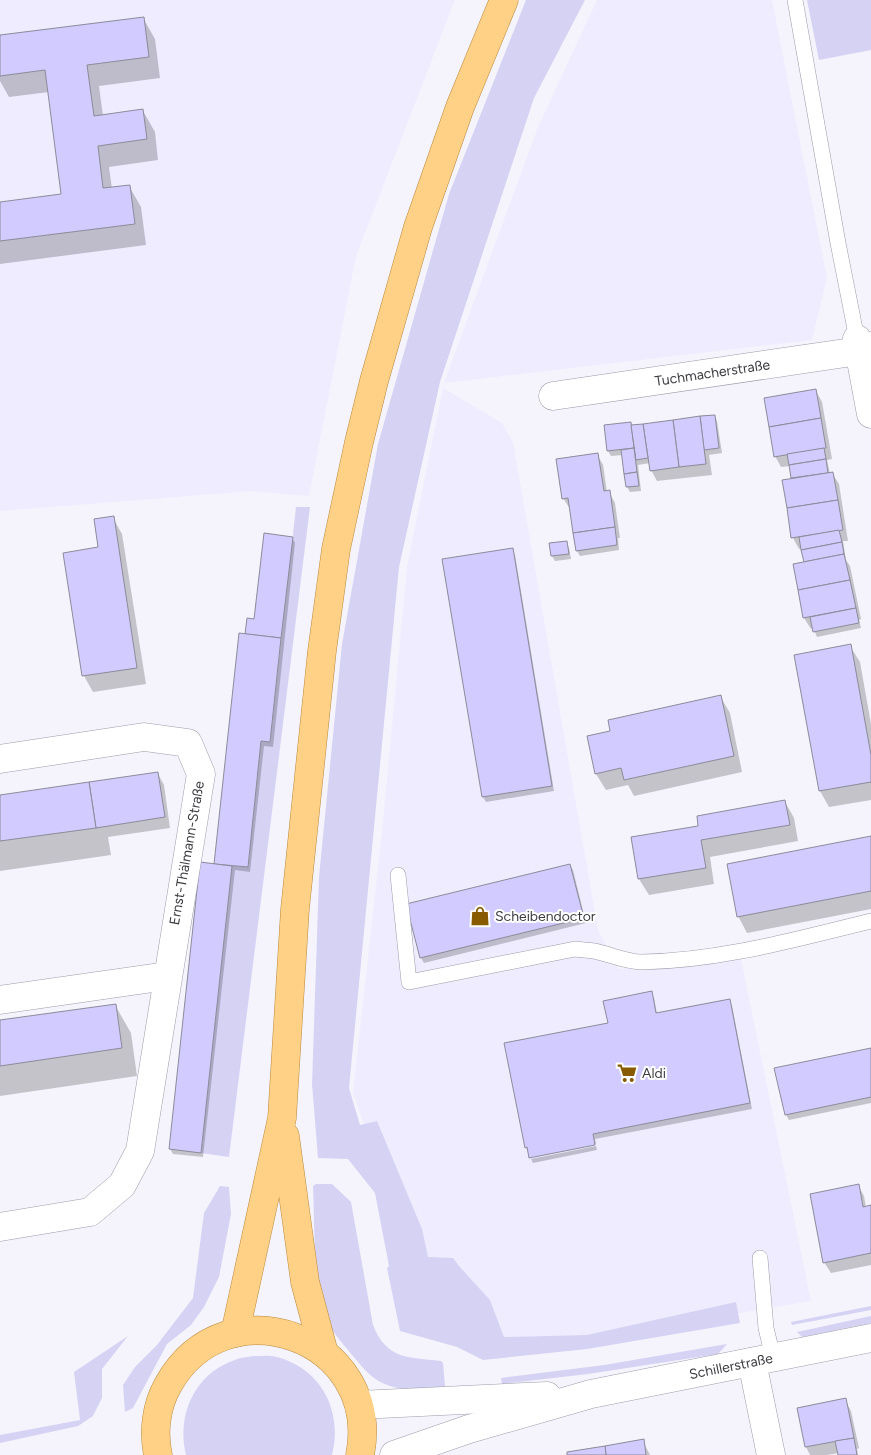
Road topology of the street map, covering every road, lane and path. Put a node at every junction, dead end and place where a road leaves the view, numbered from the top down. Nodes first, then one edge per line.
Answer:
1 (504, 0) edge
2 (795, 0) edge
3 (862, 345) edge
4 (553, 396) dead end
5 (871, 414) edge
6 (0, 759) edge
7 (398, 875) dead end
8 (871, 921) edge
9 (167, 976) junction
10 (0, 1000) edge
11 (282, 1118) junction
12 (0, 1227) edge
13 (760, 1258) dead end
14 (235, 1333) junction
15 (871, 1338) edge
16 (324, 1353) junction
17 (762, 1360) junction
18 (591, 1394) junction
19 (358, 1405) junction
20 (158, 1455) edge
21 (360, 1455) edge
22 (394, 1455) edge
23 (771, 1455) edge

1 - 11 main road
2 - 3 lane
3 - 4 street, Tuchmacherstraße
3 - 5 street
6 - 9 street, Ernst-Thälmann-Straße
7 - 8 lane
9 - 10 street
9 - 12 street, Ernst-Thälmann-Straße
11 - 14 main road
11 - 16 main road
13 - 17 lane
14 - 16 main road
14 - 20 main road
15 - 17 street, Schillerstraße
16 - 19 main road
17 - 18 street, Schillerstraße
17 - 23 street
18 - 19 street, Schillerstraße
18 - 22 street, Schillerstraße
19 - 21 main road

